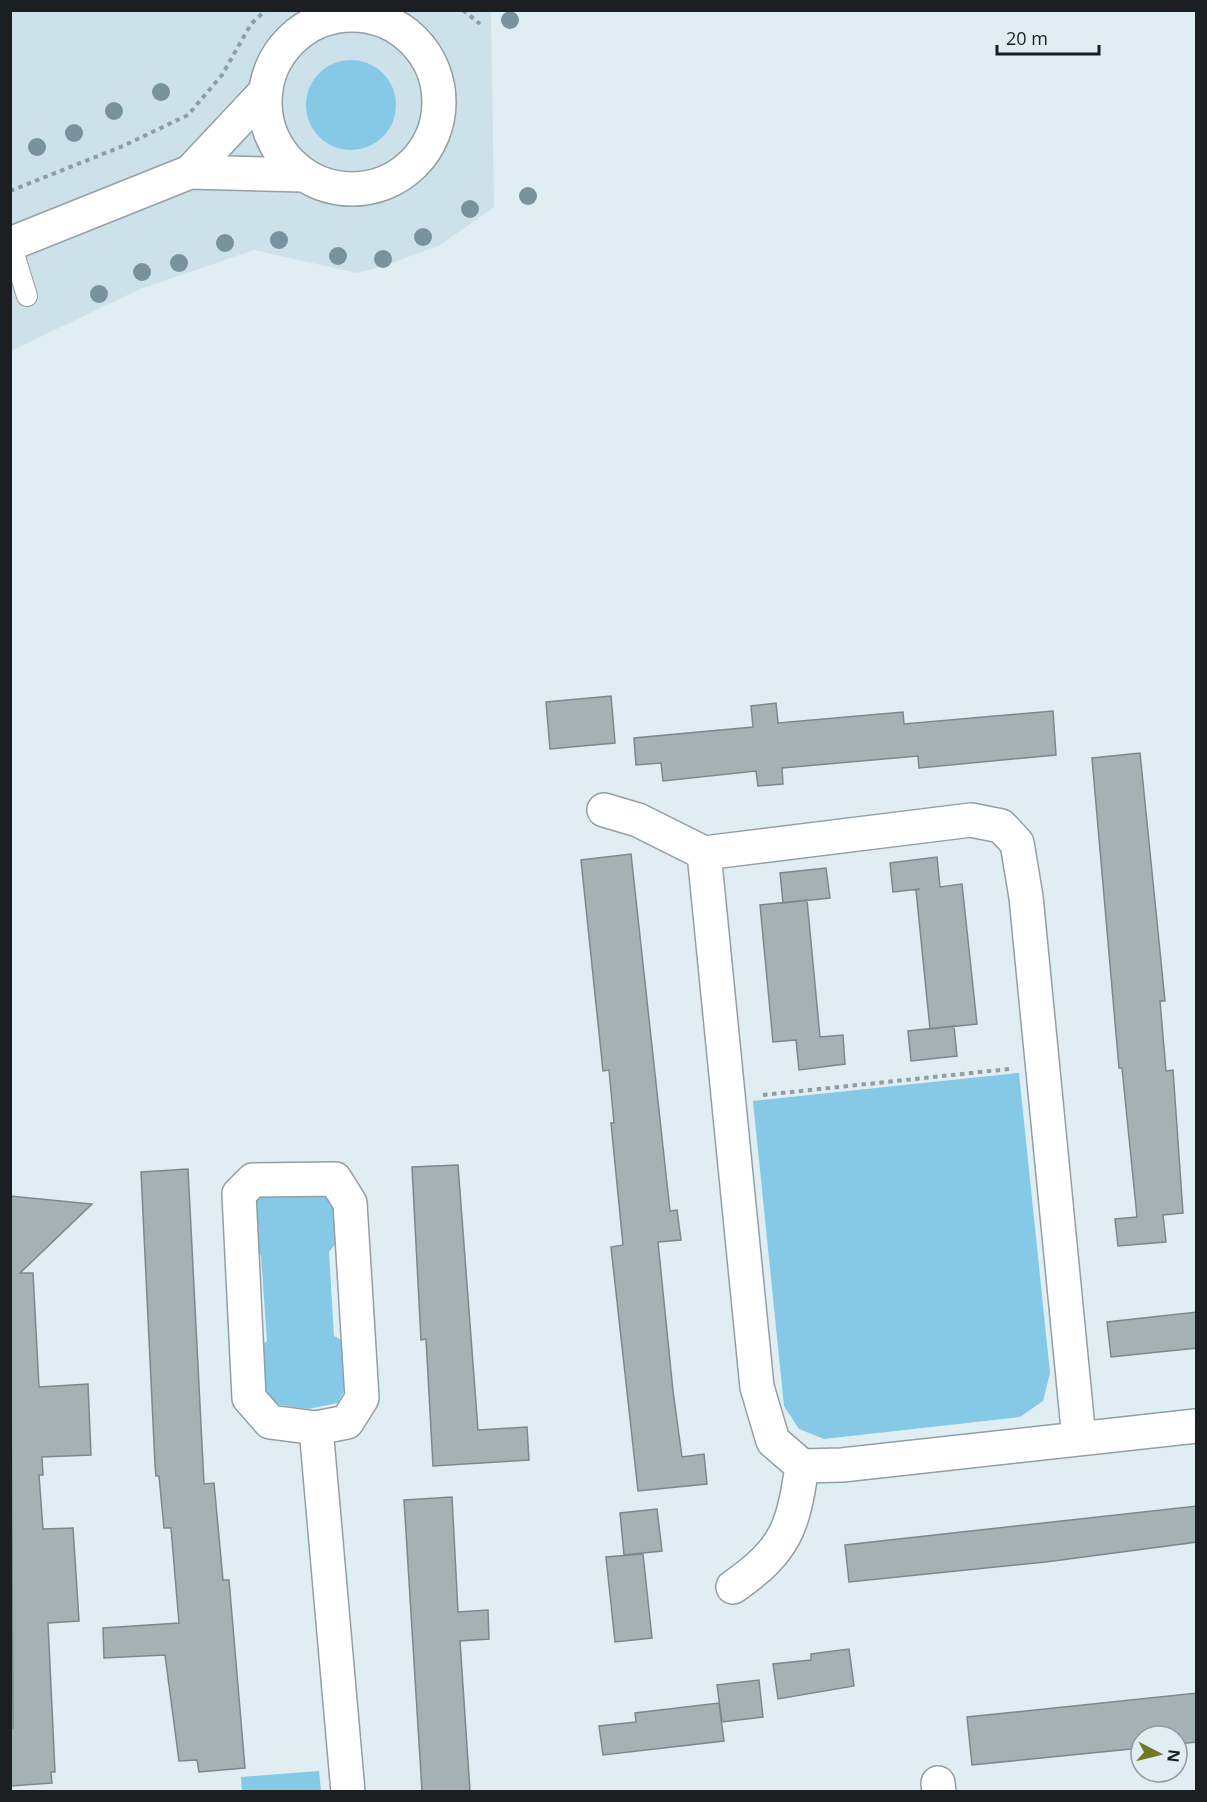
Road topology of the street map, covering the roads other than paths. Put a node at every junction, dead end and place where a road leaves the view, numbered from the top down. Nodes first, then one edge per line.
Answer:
1 (332, 14) edge
2 (392, 18) edge
3 (266, 91) junction
4 (190, 172) junction
5 (304, 175) junction
6 (11, 244) edge
7 (27, 296) dead end
8 (604, 810) dead end
9 (704, 853) junction
10 (1197, 1426) edge
11 (316, 1428) junction
12 (1079, 1439) junction
13 (802, 1466) junction
14 (733, 1587) dead end
15 (348, 1791) edge

1 - 2 street
1 - 3 street
2 - 5 street
3 - 4 street
3 - 5 street
4 - 5 street
4 - 6 street
6 - 7 lane
8 - 9 street
9 - 12 street
9 - 13 street
10 - 12 street
11 - 11 street
11 - 15 street
12 - 13 street
13 - 14 street

